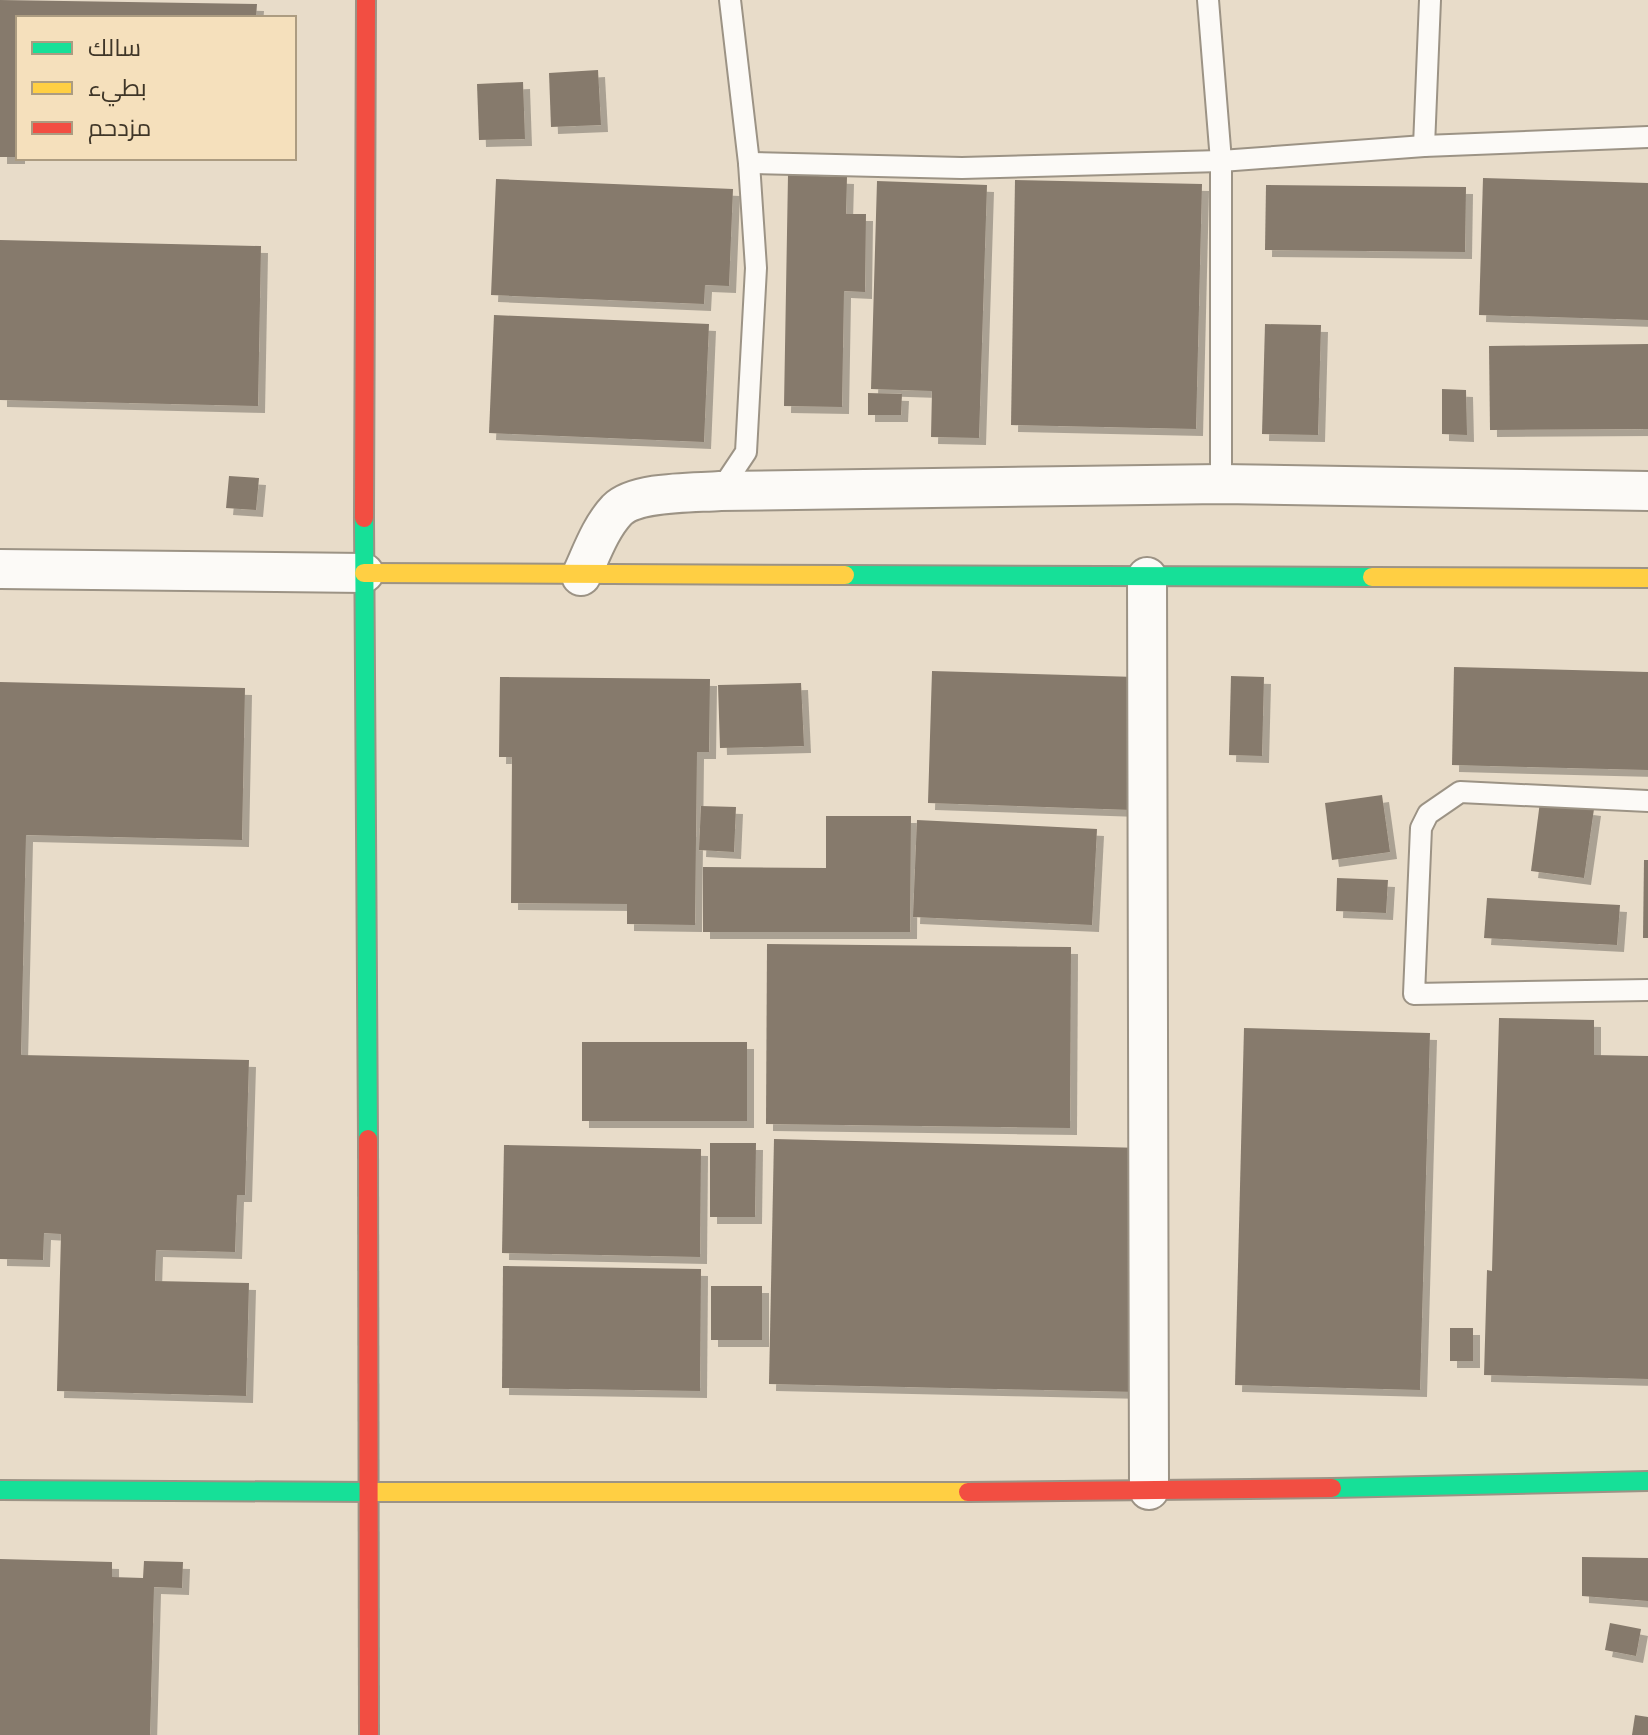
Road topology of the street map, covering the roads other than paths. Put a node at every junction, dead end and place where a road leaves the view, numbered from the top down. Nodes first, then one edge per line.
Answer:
1 (366, 0) edge
2 (730, 0) edge
3 (1208, 0) edge
4 (1430, 0) edge
5 (1648, 137) edge
6 (1424, 146) junction
7 (1221, 161) junction
8 (749, 163) junction
9 (1221, 484) junction
10 (720, 491) junction
11 (1648, 491) edge
12 (0, 569) edge
13 (364, 573) junction
14 (581, 576) junction
15 (1147, 577) junction
16 (1648, 578) edge
17 (1648, 801) edge
18 (1648, 990) edge
19 (1648, 1481) edge
20 (0, 1490) edge
21 (1149, 1490) junction
22 (370, 1491) junction
23 (369, 1735) edge

1 - 13 street
2 - 8 lane
3 - 7 lane
4 - 6 lane
5 - 6 lane
6 - 7 lane
7 - 8 lane
7 - 9 lane
8 - 10 lane
9 - 10 street
9 - 11 street
10 - 14 street
12 - 13 street
13 - 14 street
13 - 22 street
14 - 15 street
15 - 16 street
15 - 21 street
17 - 18 lane
19 - 21 street
20 - 22 street
21 - 22 street
22 - 23 street

